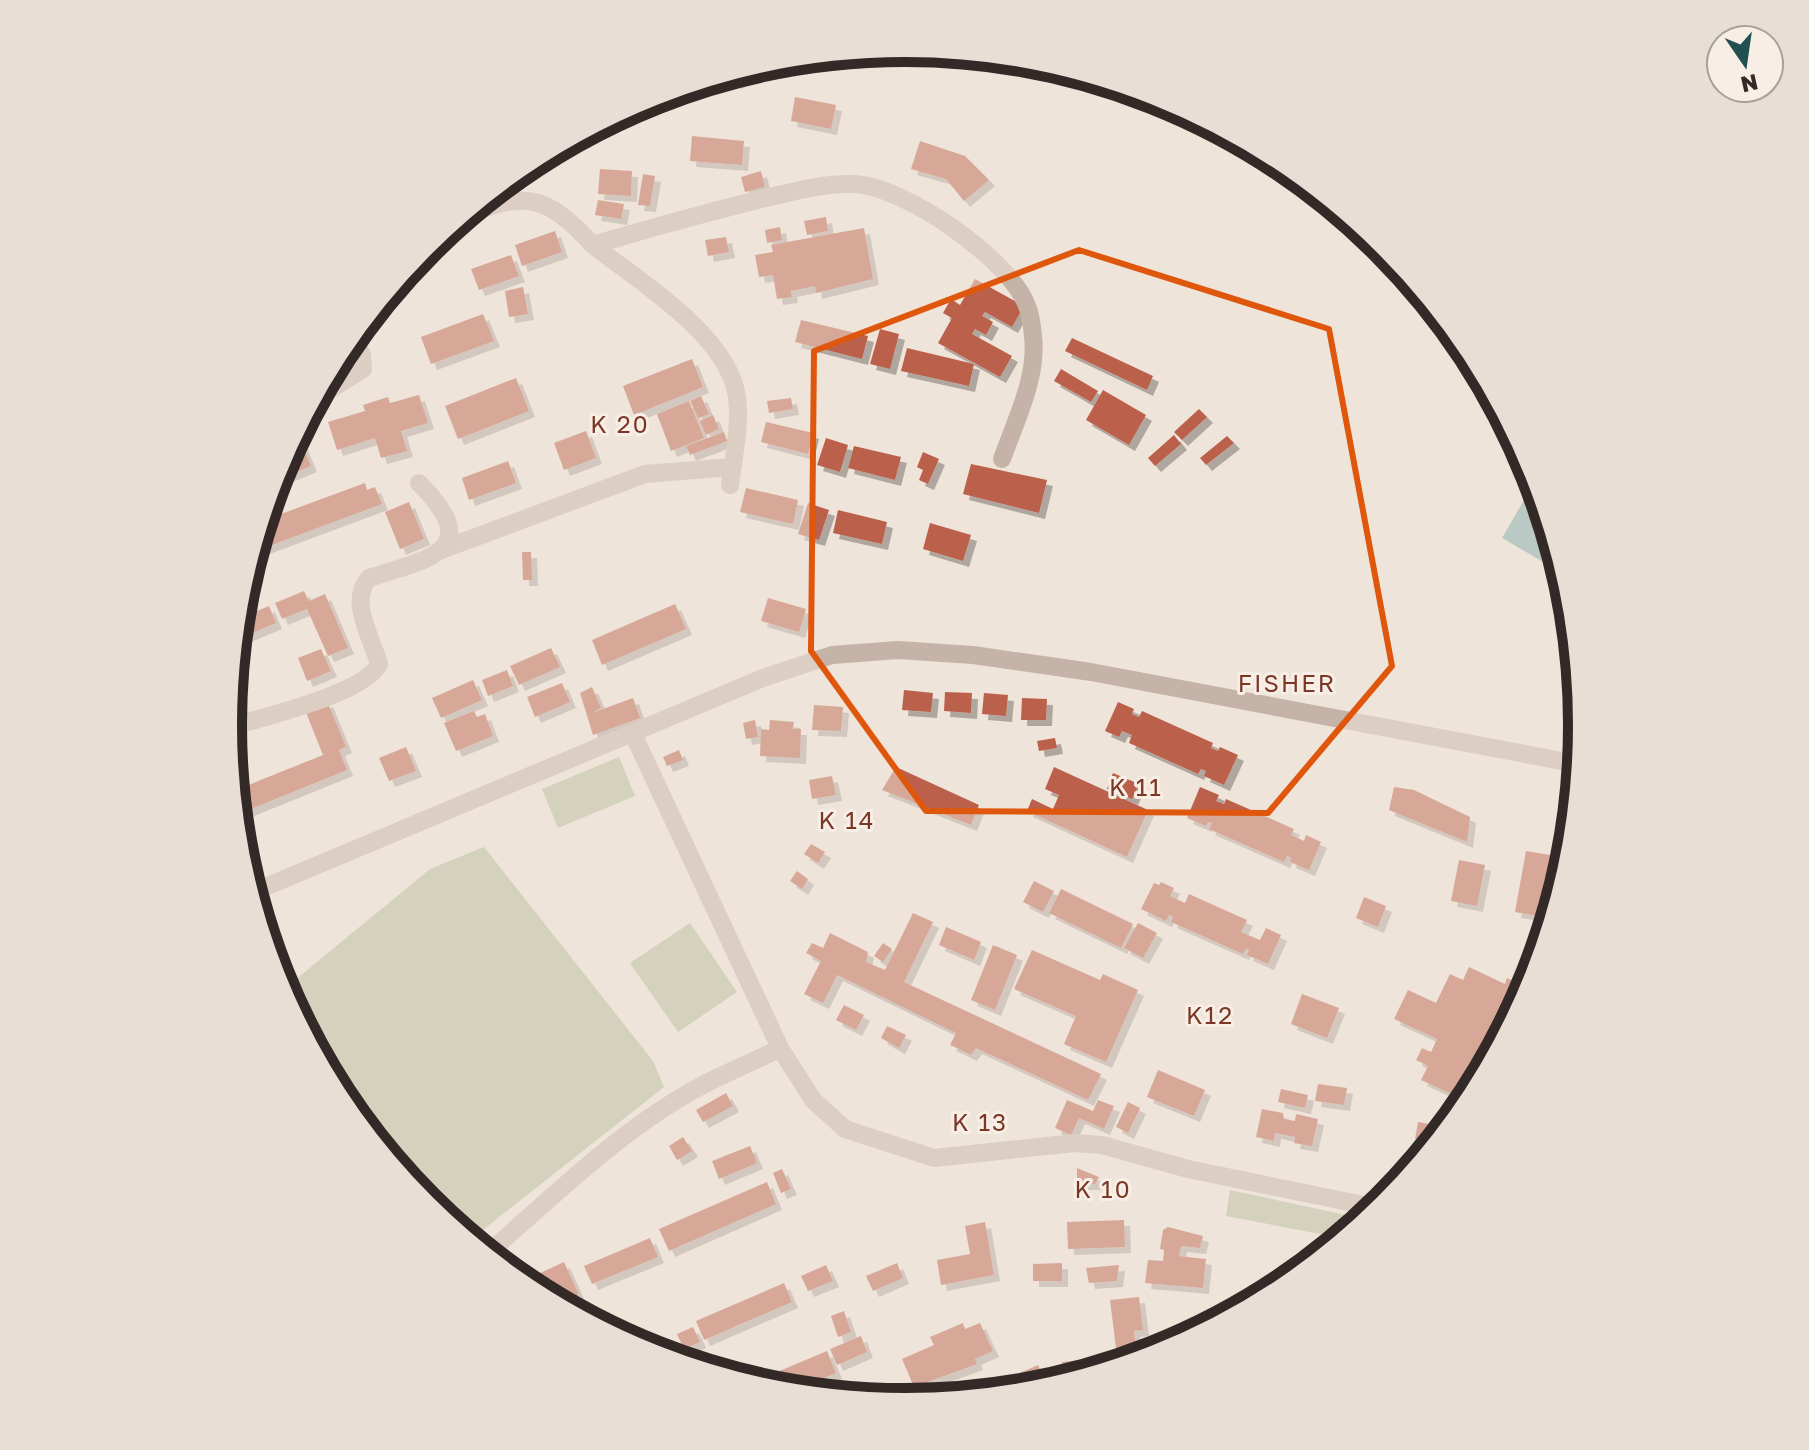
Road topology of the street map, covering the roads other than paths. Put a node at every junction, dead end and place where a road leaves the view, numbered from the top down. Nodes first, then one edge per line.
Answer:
1 (488, 209) edge
2 (593, 245) junction
3 (359, 349) edge
4 (334, 387) edge
5 (1002, 459) dead end
6 (419, 483) dead end
7 (441, 550) junction
8 (242, 723) edge
9 (633, 734) junction
10 (1566, 762) edge
11 (262, 888) edge
12 (780, 1048) junction
13 (1362, 1205) edge
14 (496, 1247) edge

1 - 2 street
2 - 5 street
2 - 7 street
3 - 4 street
6 - 7 street
7 - 8 street
9 - 10 street
9 - 11 street
9 - 12 street
12 - 13 street
12 - 14 street

